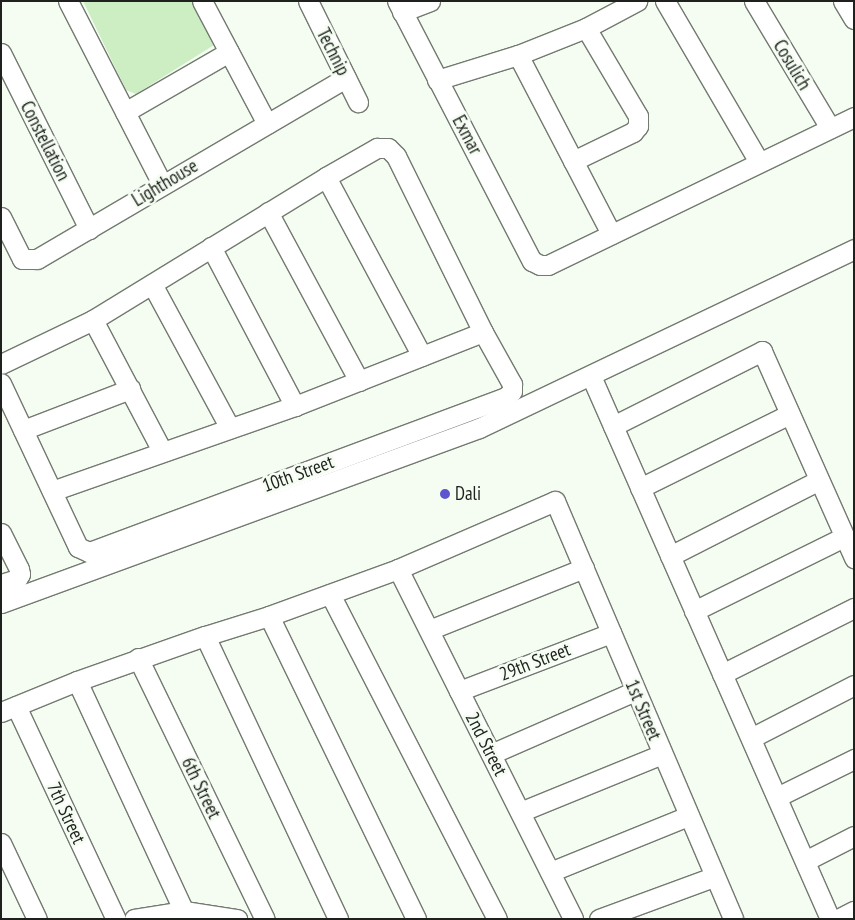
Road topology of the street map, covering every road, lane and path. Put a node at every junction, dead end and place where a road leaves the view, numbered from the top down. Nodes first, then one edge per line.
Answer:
1 (68, 1) edge
2 (202, 1) edge
3 (308, 1) edge
4 (430, 1) edge
5 (638, 1) edge
6 (665, 1) edge
7 (754, 1) edge
8 (843, 1) edge
9 (399, 7) edge
10 (854, 19) edge
11 (586, 28) junction
12 (229, 52) junction
13 (1, 53) edge
14 (518, 55) junction
15 (346, 78) junction
16 (438, 80) junction
17 (358, 102) dead end
18 (125, 112) junction
19 (854, 117) edge
20 (267, 124) junction
21 (830, 128) junction
22 (573, 161) junction
23 (759, 162) junction
24 (326, 177) junction
25 (162, 184) junction
26 (268, 212) junction
27 (1, 217) edge
28 (89, 229) junction
29 (611, 234) junction
30 (211, 247) junction
31 (854, 249) edge
32 (152, 284) junction
33 (93, 320) junction
34 (483, 332) junction
35 (422, 356) junction
36 (1, 364) edge
37 (591, 376) junction
38 (359, 381) junction
39 (1, 383) edge
40 (130, 389) junction
41 (295, 406) junction
42 (790, 414) junction
43 (613, 426) junction
44 (230, 428) junction
45 (24, 430) junction
46 (162, 451) junction
47 (819, 480) junction
48 (640, 488) junction
49 (52, 491) junction
50 (1, 533) edge
51 (844, 537) junction
52 (670, 556) junction
53 (854, 558) edge
54 (584, 568) junction
55 (398, 569) junction
56 (1, 584) edge
57 (330, 594) junction
58 (1, 603) edge
59 (854, 608) edge
60 (694, 611) junction
61 (269, 616) junction
62 (428, 630) junction
63 (611, 633) junction
64 (205, 636) junction
65 (138, 658) junction
66 (722, 674) junction
67 (77, 681) junction
68 (854, 685) edge
69 (635, 690) junction
70 (459, 691) junction
71 (9, 709) edge
72 (751, 738) junction
73 (491, 754) junction
74 (662, 754) junction
75 (854, 759) edge
76 (776, 797) junction
77 (520, 812) junction
78 (688, 816) junction
79 (854, 836) edge
80 (1, 843) edge
81 (805, 861) junction
82 (550, 872) junction
83 (714, 877) junction
84 (184, 911) junction
85 (854, 911) edge
86 (38, 919) edge
87 (116, 919) edge
88 (134, 919) edge
89 (238, 919) edge
90 (265, 919) edge
91 (338, 919) edge
92 (416, 919) edge
93 (497, 919) edge
94 (573, 919) edge
95 (599, 919) edge
96 (733, 919) edge
97 (830, 919) edge
98 (838, 919) edge

1 - 18 street
2 - 12 street
3 - 15 street, Technip
4 - 9 street
5 - 11 street
6 - 23 street
7 - 21 street, Cosulich
8 - 10 street
9 - 16 street, Exmar
11 - 14 street
11 - 22 street
12 - 18 street
12 - 20 street
13 - 28 street, Constellation
14 - 16 street
14 - 22 street
15 - 17 street, Technip
15 - 20 street, Lighthouse
16 - 29 street, Exmar
18 - 25 street
19 - 21 street
20 - 25 street, Lighthouse
21 - 23 street
22 - 29 street
23 - 29 street
24 - 26 street
24 - 34 street
24 - 35 street
25 - 28 street, Lighthouse
26 - 30 street
26 - 38 street
27 - 28 street, Lighthouse
30 - 32 street
30 - 41 street
31 - 37 street
32 - 33 street
32 - 44 street
33 - 36 street
33 - 40 street
34 - 35 street
34 - 49 street, 10th Street
35 - 38 street
37 - 43 street
37 - 58 street
38 - 41 street
39 - 45 street
40 - 45 street
40 - 46 street
41 - 44 street
42 - 43 street
42 - 47 street
42 - 48 street
43 - 48 street
44 - 46 street
45 - 49 street
46 - 49 street
47 - 51 street
47 - 52 street
48 - 52 street
50 - 56 street
51 - 53 street
51 - 60 street
52 - 60 street
54 - 55 street, 1st Street
54 - 62 street
54 - 63 street, 1st Street
55 - 57 street
55 - 62 street, 2nd Street
57 - 61 street
57 - 93 street
59 - 66 street
60 - 66 street
61 - 64 street
61 - 92 street
62 - 70 street, 2nd Street
63 - 69 street, 1st Street
63 - 70 street, 29th Street
64 - 65 street
64 - 91 street
65 - 67 street
65 - 90 street, 6th Street
66 - 72 street
67 - 71 street
67 - 84 street
68 - 72 street
69 - 73 street
69 - 74 street, 1st Street
70 - 73 street, 2nd Street
71 - 87 street, 7th Street
72 - 76 street
73 - 77 street, 2nd Street
74 - 77 street
74 - 78 street, 1st Street
75 - 76 street
76 - 81 street
77 - 82 street, 2nd Street
78 - 82 street
78 - 83 street, 1st Street
79 - 81 street
80 - 86 street
81 - 97 street
82 - 94 street, 2nd Street
83 - 95 street
83 - 96 street, 1st Street
84 - 88 street
84 - 89 street
85 - 98 street

